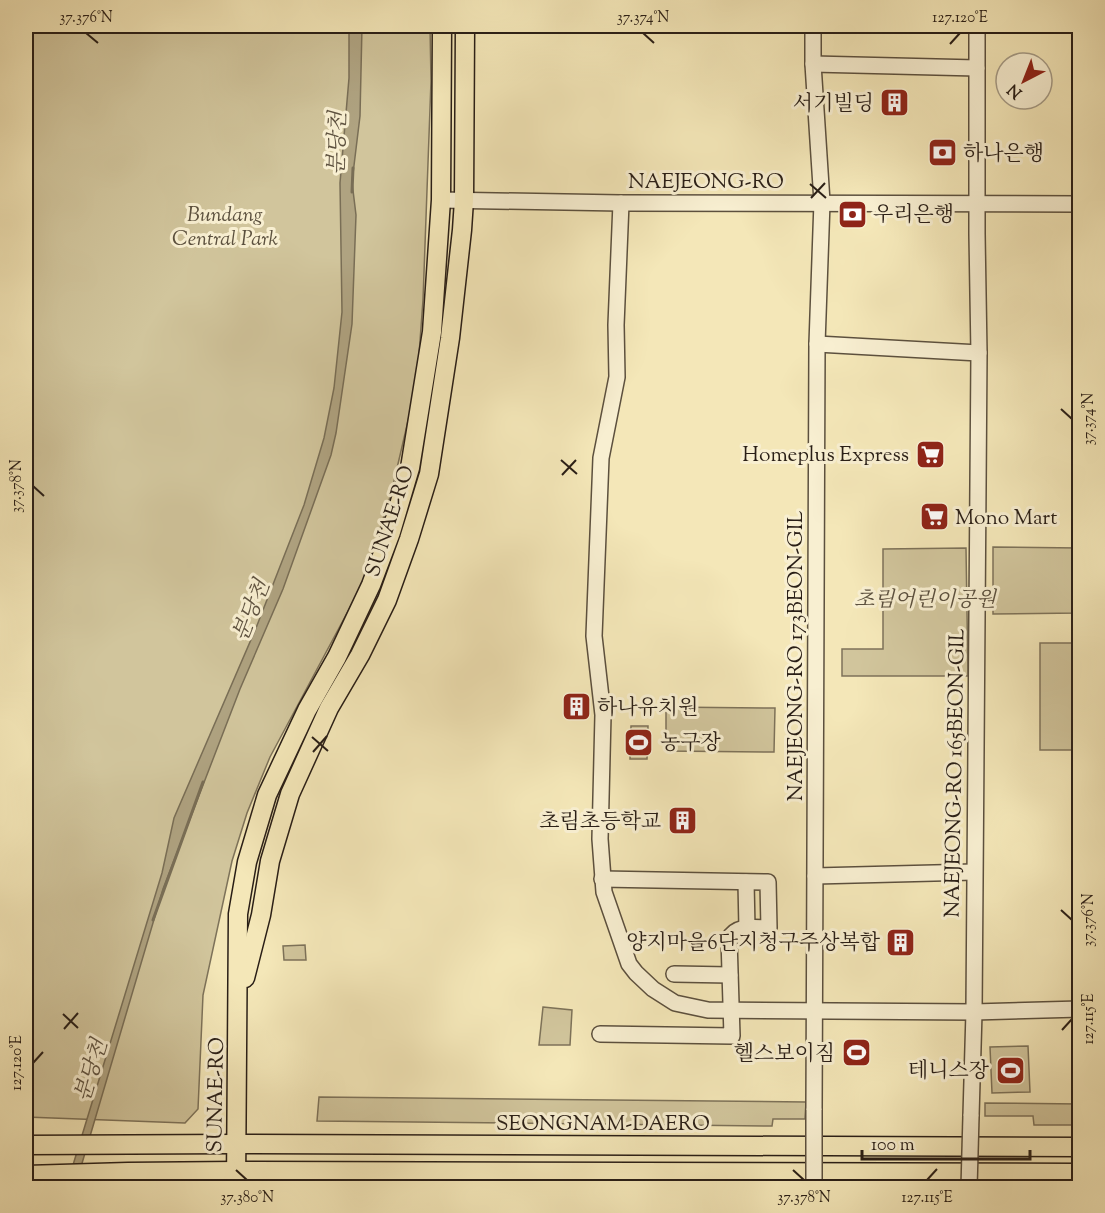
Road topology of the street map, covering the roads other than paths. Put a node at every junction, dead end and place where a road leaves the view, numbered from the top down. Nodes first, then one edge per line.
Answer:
1 (442, 26) edge
2 (465, 26) edge
3 (813, 26) edge
4 (977, 26) edge
5 (813, 64) junction
6 (977, 68) junction
7 (441, 200) junction
8 (464, 200) junction
9 (621, 202) junction
10 (822, 202) junction
11 (977, 203) junction
12 (1080, 204) edge
13 (817, 344) junction
14 (979, 353) junction
15 (974, 872) junction
16 (815, 876) junction
17 (602, 879) junction
18 (746, 882) junction
19 (747, 929) junction
20 (674, 974) dead end
21 (730, 975) junction
22 (238, 1003) junction
23 (1080, 1010) edge
24 (732, 1011) junction
25 (814, 1011) junction
26 (974, 1012) junction
27 (600, 1034) dead end
28 (236, 1144) junction
29 (26, 1145) edge
30 (1080, 1147) edge
31 (1080, 1173) edge
32 (26, 1175) edge
33 (236, 1179) edge
34 (814, 1188) edge
35 (969, 1188) edge

1 - 7 main road, SUNAE-RO
2 - 8 main road, SUNAE-RO
3 - 5 street, NAEJEONG-RO 173BEON-GIL
4 - 6 street, NAEJEONG-RO 165BEON-GIL
5 - 6 street
5 - 10 street, NAEJEONG-RO 173BEON-GIL
6 - 11 street, NAEJEONG-RO 165BEON-GIL
7 - 8 street, NAEJEONG-RO
7 - 22 main road, SUNAE-RO
8 - 9 street, NAEJEONG-RO
8 - 22 main road, SUNAE-RO
9 - 10 street, NAEJEONG-RO
9 - 17 street
10 - 11 street, NAEJEONG-RO
10 - 13 street, NAEJEONG-RO 173BEON-GIL
11 - 12 street, NAEJEONG-RO
11 - 14 street, NAEJEONG-RO 165BEON-GIL
13 - 14 street
13 - 16 street, NAEJEONG-RO 173BEON-GIL
14 - 15 street, NAEJEONG-RO 165BEON-GIL
15 - 16 street
15 - 26 street, NAEJEONG-RO 165BEON-GIL
16 - 25 street, NAEJEONG-RO 173BEON-GIL
17 - 18 street
17 - 24 street
18 - 19 street
18 - 19 street
19 - 21 street
20 - 21 street
21 - 24 street
22 - 28 main road, SUNAE-RO
23 - 26 street
24 - 25 street
24 - 27 street
25 - 26 street
25 - 34 street, NAEJEONG-RO 173BEON-GIL, bridge
26 - 35 street, NAEJEONG-RO 165BEON-GIL, bridge
28 - 29 main road, SEONGNAM-DAERO
28 - 30 main road, SEONGNAM-DAERO
28 - 33 main road, SUNAE-RO
31 - 33 main road
32 - 33 main road

